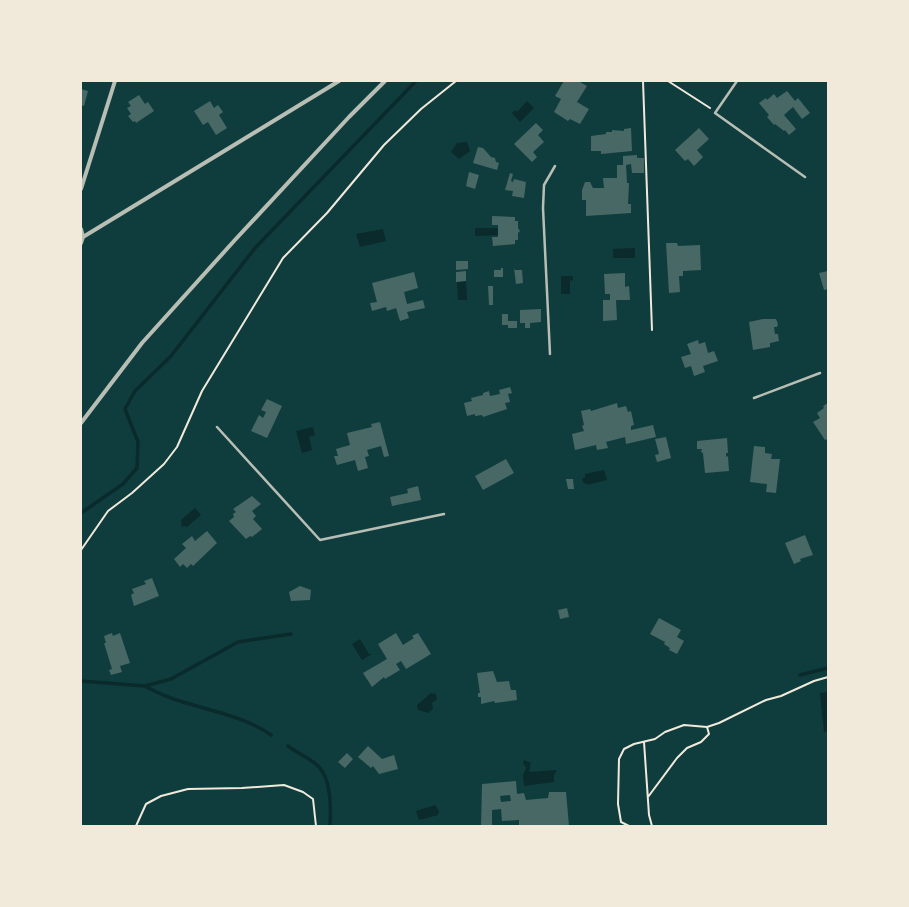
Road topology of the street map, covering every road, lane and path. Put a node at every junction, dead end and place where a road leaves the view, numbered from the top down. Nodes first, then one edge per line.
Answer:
1 (115, 81) edge
2 (339, 81) edge
3 (385, 81) edge
4 (456, 81) edge
5 (643, 81) edge
6 (668, 81) edge
7 (737, 81) edge
8 (716, 112) junction
9 (554, 166) dead end
10 (805, 177) dead end
11 (81, 189) edge
12 (81, 229) edge
13 (83, 237) junction
14 (81, 243) edge
15 (652, 330) dead end
16 (550, 354) dead end
17 (820, 373) dead end
18 (754, 398) dead end
19 (81, 422) edge
20 (217, 427) dead end
21 (444, 514) dead end
22 (81, 550) edge
23 (828, 677) edge
24 (707, 727) junction
25 (644, 742) junction
26 (648, 797) junction
27 (136, 826) edge
28 (316, 826) edge
29 (629, 826) edge
30 (652, 826) edge

1 - 11 street
2 - 13 street
3 - 19 street
4 - 22 path
5 - 15 path
6 - 8 path
7 - 8 lane
8 - 10 lane
9 - 16 lane
12 - 13 street
13 - 14 street
17 - 18 lane
20 - 21 lane
23 - 24 path
24 - 25 path
24 - 26 path
25 - 26 path
25 - 29 path
26 - 30 path
27 - 28 path

